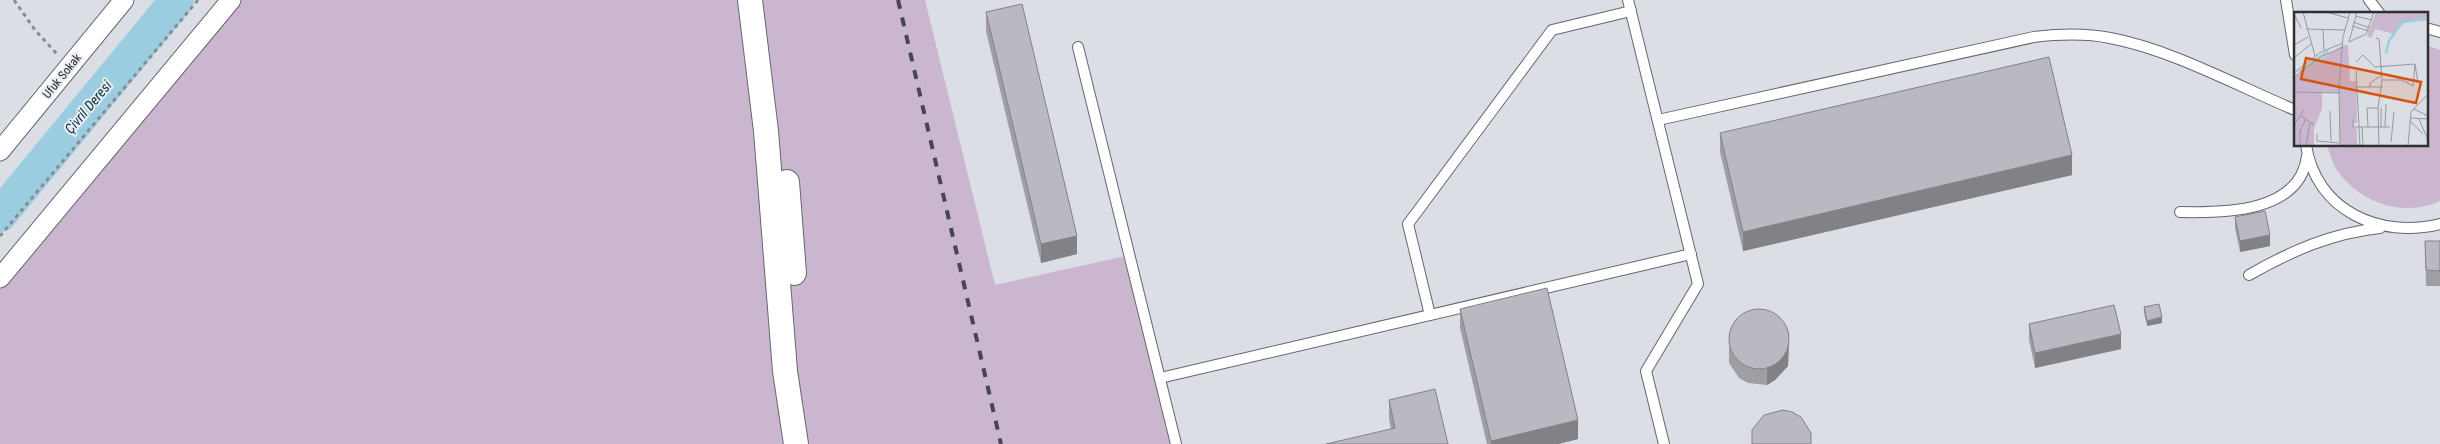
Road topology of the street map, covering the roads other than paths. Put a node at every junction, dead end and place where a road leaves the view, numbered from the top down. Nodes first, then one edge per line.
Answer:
1 (124, 0) edge
2 (231, 0) edge
3 (750, 0) edge
4 (766, 0) edge
5 (1628, 0) edge
6 (2286, 0) edge
7 (2369, 0) edge
8 (1631, 11) junction
9 (2378, 12) edge
10 (1078, 47) dead end
11 (2294, 49) edge
12 (2294, 110) edge
13 (1658, 120) junction
14 (2307, 148) edge
15 (0, 151) edge
16 (2180, 212) dead end
17 (2440, 224) edge
18 (2384, 227) junction
19 (1691, 254) junction
20 (2249, 275) dead end
21 (0, 278) edge
22 (1430, 315) junction
23 (1160, 378) junction
24 (796, 444) edge
25 (812, 444) edge
26 (1176, 444) edge
27 (1664, 444) edge

1 - 15 street, Ufuk Sokak
2 - 21 street
3 - 24 street
4 - 25 street
5 - 8 lane
6 - 11 lane
7 - 9 lane
8 - 13 lane
8 - 22 lane
10 - 23 lane
12 - 13 lane
13 - 19 lane
14 - 16 lane
14 - 18 lane
17 - 18 lane
18 - 20 lane
19 - 22 lane
19 - 27 lane
22 - 23 lane
23 - 26 lane

